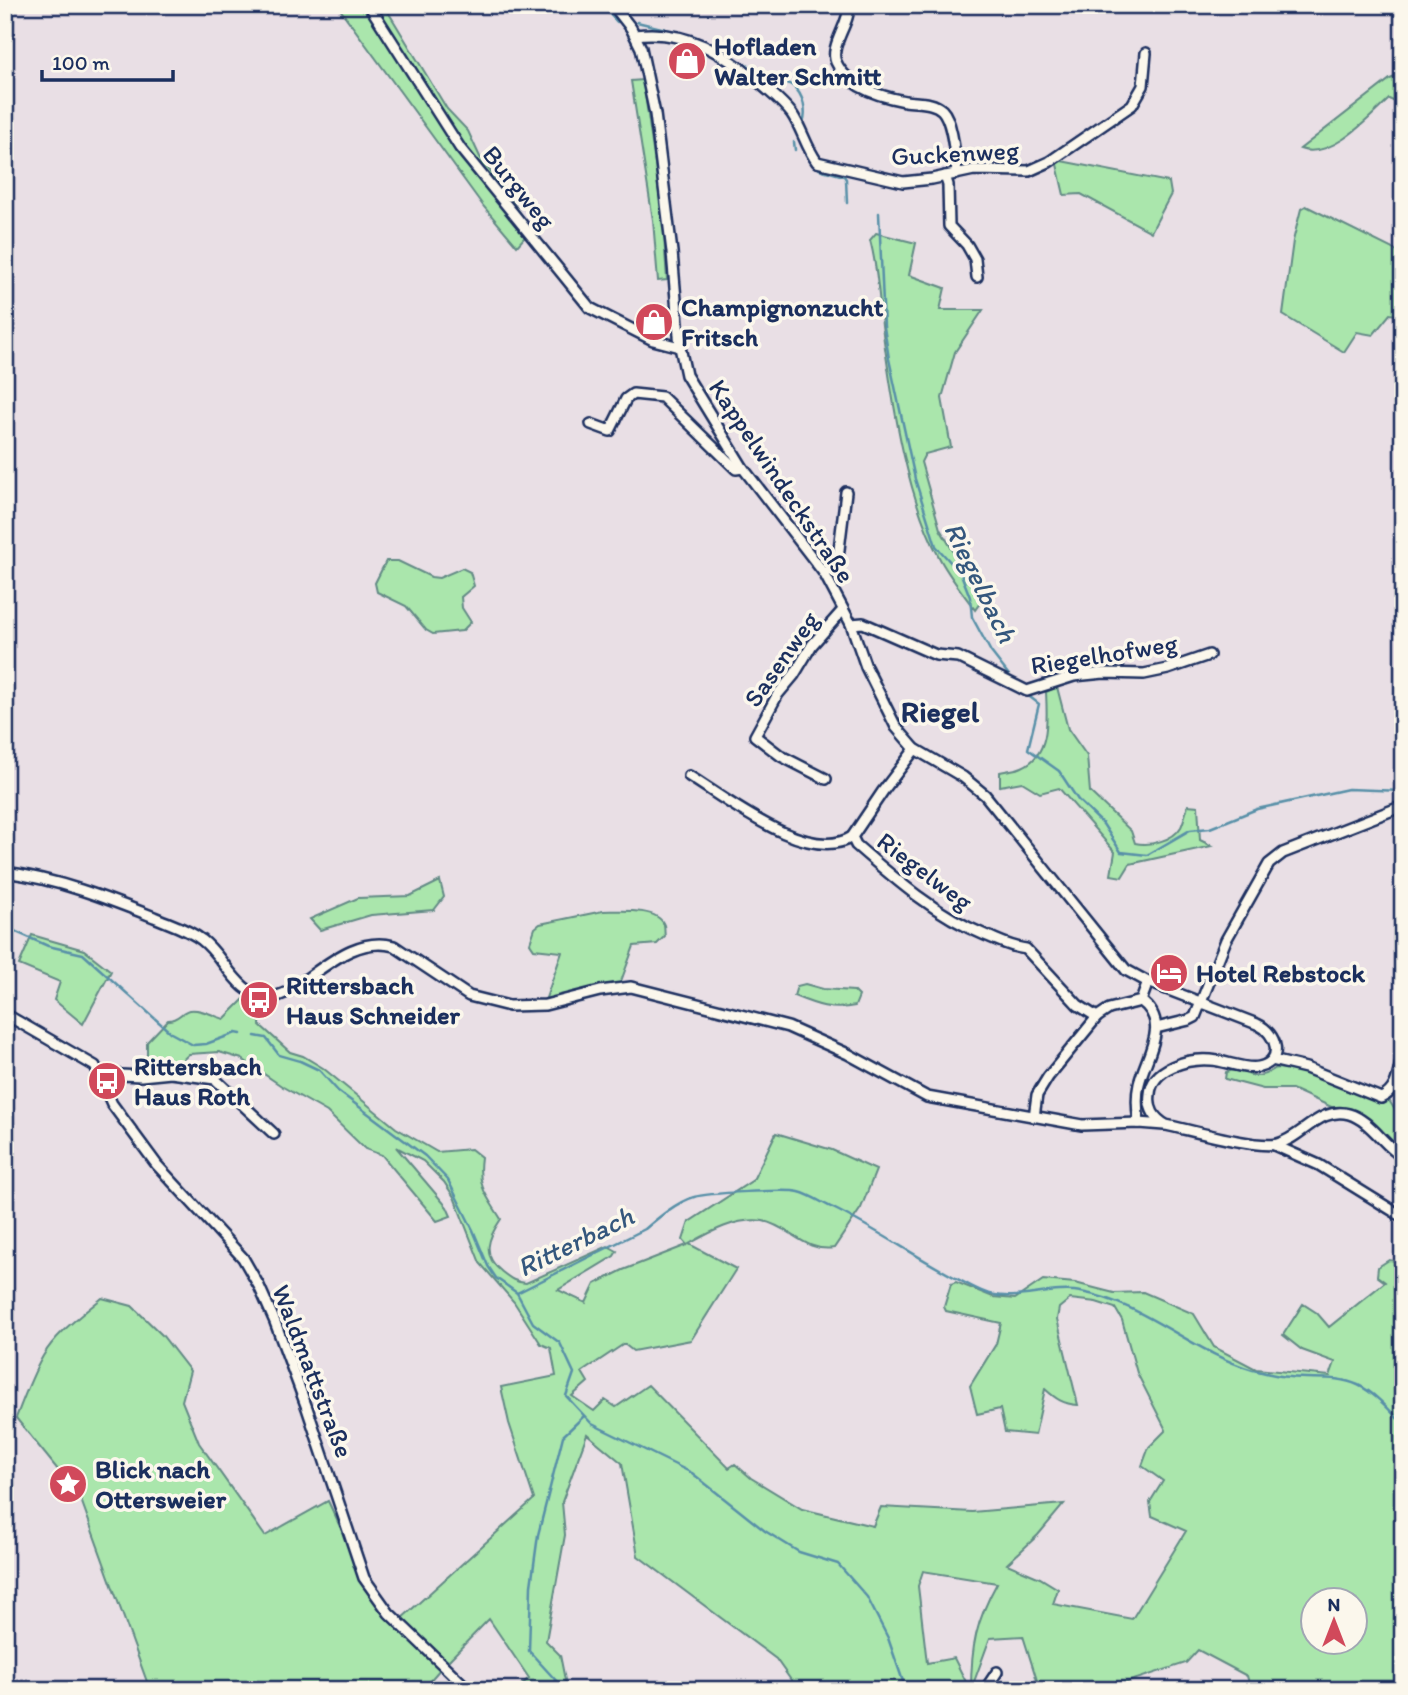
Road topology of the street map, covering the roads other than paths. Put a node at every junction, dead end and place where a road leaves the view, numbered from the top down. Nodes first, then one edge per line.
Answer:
1 (369, 5) edge
2 (613, 5) edge
3 (849, 5) edge
4 (635, 35) junction
5 (1146, 53) dead end
6 (957, 173) junction
7 (945, 176) junction
8 (977, 277) dead end
9 (680, 347) junction
10 (591, 424) dead end
11 (743, 468) junction
12 (846, 492) dead end
13 (824, 573) junction
14 (844, 610) junction
15 (851, 624) junction
16 (1209, 655) dead end
17 (915, 749) junction
18 (689, 776) dead end
19 (826, 779) dead end
20 (1403, 806) edge
21 (852, 837) junction
22 (5, 872) edge
23 (1148, 982) junction
24 (1141, 1001) junction
25 (1201, 1003) junction
26 (5, 1014) edge
27 (1097, 1017) junction
28 (1156, 1028) junction
29 (1403, 1053) edge
30 (1272, 1060) junction
31 (101, 1074) junction
32 (1034, 1117) junction
33 (1139, 1123) junction
34 (1166, 1125) junction
35 (274, 1135) dead end
36 (1275, 1145) junction
37 (1403, 1157) edge
38 (1403, 1217) edge
39 (997, 1672) dead end
40 (469, 1690) edge
41 (985, 1690) edge

1 - 9 street, Burgweg
2 - 4 street, Kappelwindeckstraße
3 - 6 street
4 - 7 street, Guckenweg
4 - 9 street, Kappelwindeckstraße
5 - 6 street, Guckenweg
6 - 7 street, Guckenweg
7 - 8 street
9 - 11 street, Kappelwindeckstraße
10 - 11 street
11 - 13 street, Kappelwindeckstraße
12 - 13 street
13 - 14 street, Kappelwindeckstraße
14 - 15 street, Kappelwindeckstraße
14 - 19 street, Sasenweg
15 - 16 street, Riegelhofweg
15 - 17 street, Kappelwindeckstraße
17 - 21 street, Riegelweg
17 - 23 street, Kappelwindeckstraße
18 - 21 street
20 - 25 street
21 - 27 street, Riegelweg
22 - 32 street
23 - 24 street
23 - 25 street, Kappelwindeckstraße
24 - 27 street
24 - 28 street
25 - 28 street
25 - 30 street, Kappelwindeckstraße
26 - 31 street
27 - 32 street
28 - 33 street
29 - 30 street
30 - 34 street
31 - 35 street
31 - 40 street, Waldmattstraße
32 - 33 street
33 - 34 street
34 - 36 street
36 - 37 street
36 - 38 street
39 - 41 street

